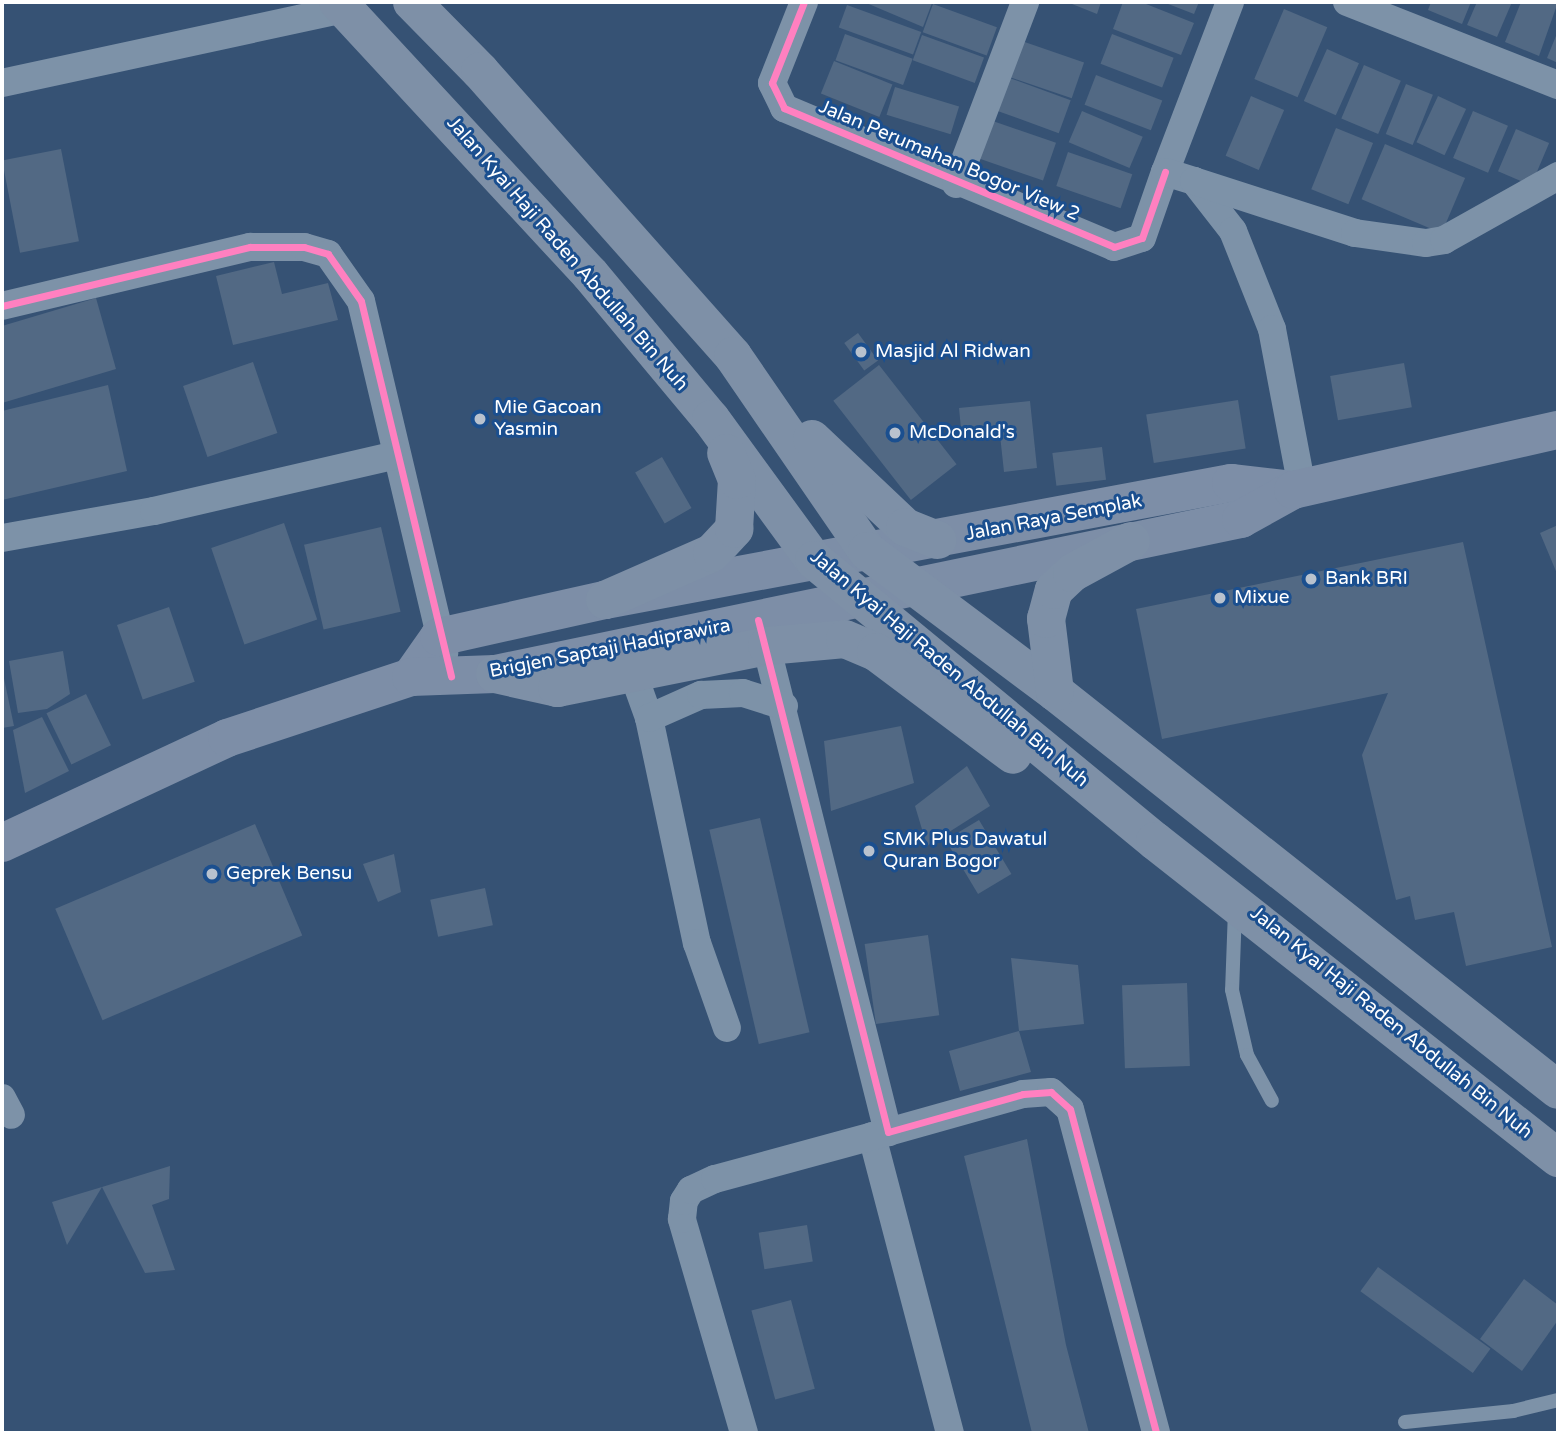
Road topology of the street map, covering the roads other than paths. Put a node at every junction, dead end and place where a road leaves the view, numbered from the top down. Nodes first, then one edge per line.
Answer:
1 (412, 2) edge
2 (804, 2) edge
3 (1025, 2) edge
4 (1230, 2) edge
5 (1347, 2) edge
6 (342, 5) edge
7 (2, 83) edge
8 (1558, 85) edge
9 (1166, 172) junction
10 (1558, 176) edge
11 (1194, 181) junction
12 (956, 184) junction
13 (2, 306) edge
14 (733, 356) junction
15 (711, 419) junction
16 (1558, 430) edge
17 (397, 455) junction
18 (1298, 489) junction
19 (2, 538) edge
20 (939, 540) junction
21 (1131, 541) junction
22 (867, 551) junction
23 (814, 560) junction
24 (913, 585) junction
25 (860, 597) junction
26 (605, 600) junction
27 (763, 633) junction
28 (439, 638) junction
29 (495, 674) junction
30 (451, 676) junction
31 (634, 676) junction
32 (411, 677) junction
33 (1055, 692) junction
34 (784, 706) junction
35 (649, 718) junction
36 (1155, 841) junction
37 (2, 843) edge
38 (1235, 898) junction
39 (727, 1028) dead end
40 (1558, 1090) edge
41 (1272, 1101) dead end
42 (880, 1134) junction
43 (1558, 1157) edge
44 (1558, 1400) edge
45 (1405, 1422) dead end
46 (744, 1433) edge
47 (950, 1433) edge
48 (1156, 1433) edge

1 - 14 highway, Jalan Kyai Haji Raden Abdullah Bin Nuh
2 - 12 street, Jalan Perumahan Bogor View 2
3 - 12 street, Jalan Perumahan Bogor View 2
4 - 9 street, Jalan Perumahan Bogor View 2
5 - 8 street
6 - 7 street
6 - 15 highway, Jalan Kyai Haji Raden Abdullah Bin Nuh
9 - 11 street
9 - 12 street, Jalan Perumahan Bogor View 2
10 - 11 street
11 - 18 street
13 - 17 street
14 - 20 highway
14 - 22 highway, Jalan Kyai Haji Raden Abdullah Bin Nuh
15 - 23 highway, Jalan Kyai Haji Raden Abdullah Bin Nuh
15 - 26 highway
16 - 18 main road, Jalan Raya Semplak
17 - 19 street
17 - 28 street
18 - 20 main road, Jalan Raya Semplak
18 - 21 main road, Jalan Raya Semplak
20 - 22 main road, Jalan Raya Semplak
21 - 24 main road, Jalan Raya Semplak
21 - 33 highway
22 - 23 main road, Jalan Raya Semplak
22 - 24 highway, Jalan Kyai Haji Raden Abdullah Bin Nuh
23 - 25 highway, Jalan Kyai Haji Raden Abdullah Bin Nuh
23 - 26 main road
24 - 25 main road, Jalan Raya Semplak
24 - 33 highway, Jalan Kyai Haji Raden Abdullah Bin Nuh
25 - 27 main road, Brigjen Saptaji Hadiprawira
25 - 36 highway, Jalan Kyai Haji Raden Abdullah Bin Nuh
26 - 28 main road
27 - 29 main road, Brigjen Saptaji Hadiprawira
27 - 31 highway
27 - 34 street
27 - 36 highway
28 - 30 street
28 - 32 main road
29 - 30 main road, Brigjen Saptaji Hadiprawira
29 - 31 highway
30 - 32 main road, Brigjen Saptaji Hadiprawira
31 - 35 street
32 - 37 main road, Brigjen Saptaji Hadiprawira
33 - 40 highway, Jalan Kyai Haji Raden Abdullah Bin Nuh
34 - 35 street
34 - 42 street
35 - 39 street
36 - 38 highway, Jalan Kyai Haji Raden Abdullah Bin Nuh
38 - 41 lane
38 - 43 highway, Jalan Kyai Haji Raden Abdullah Bin Nuh
42 - 46 street
42 - 47 street
42 - 48 street
44 - 45 lane

